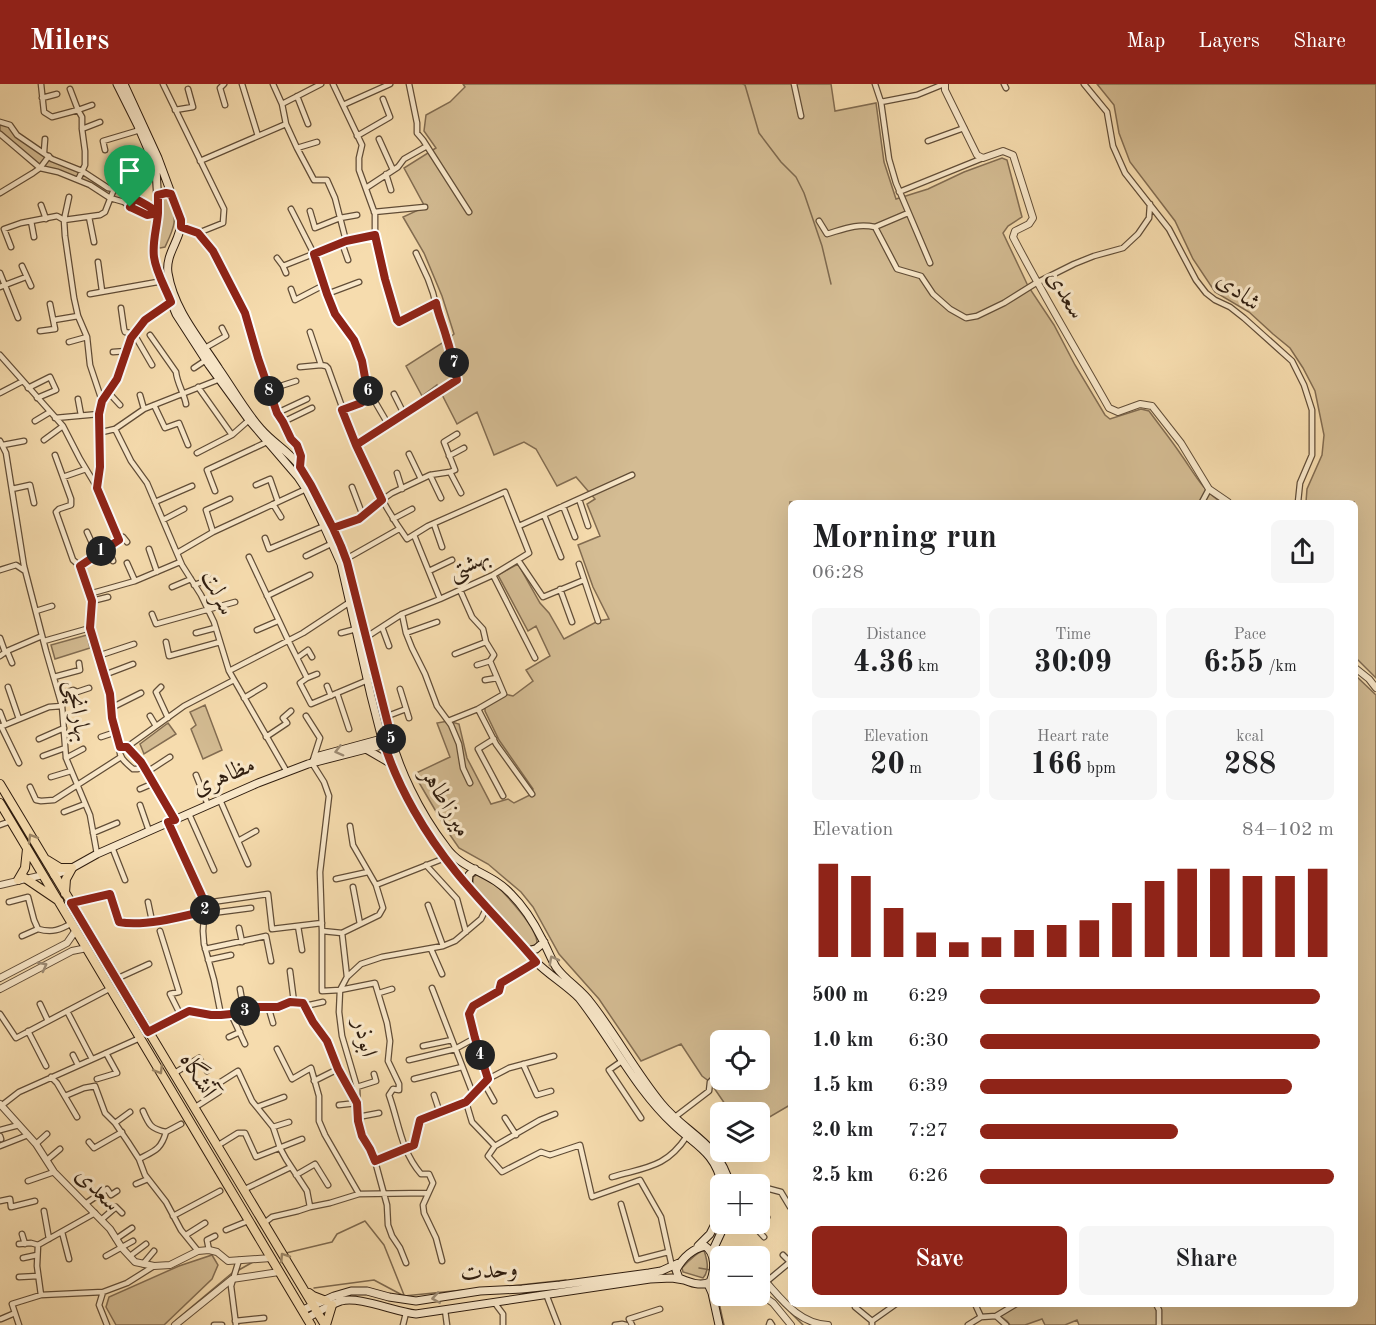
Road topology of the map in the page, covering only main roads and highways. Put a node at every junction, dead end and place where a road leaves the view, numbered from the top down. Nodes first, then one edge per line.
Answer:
1 (117, 84) edge
2 (124, 84) edge
3 (171, 194) junction
4 (158, 195) junction
5 (154, 250) junction
6 (171, 251) junction
7 (291, 457) junction
8 (286, 464) junction
9 (297, 470) junction
10 (379, 729) junction
11 (392, 740) junction
12 (384, 743) junction
13 (368, 746) junction
14 (392, 764) junction
15 (0, 784) edge
16 (0, 803) edge
17 (27, 847) junction
18 (44, 857) junction
19 (72, 868) junction
20 (475, 869) junction
21 (43, 875) junction
22 (54, 875) junction
23 (468, 886) junction
24 (65, 894) junction
25 (59, 901) junction
26 (544, 942) junction
27 (527, 951) junction
28 (719, 1174) edge
29 (727, 1174) edge
30 (710, 1234) edge
31 (695, 1249) junction
32 (710, 1250) edge
33 (681, 1262) junction
34 (684, 1280) junction
35 (710, 1282) edge
36 (305, 1290) junction
37 (490, 1291) junction
38 (469, 1293) junction
39 (329, 1303) junction
40 (492, 1303) junction
41 (474, 1305) junction
42 (715, 1306) edge
43 (316, 1309) junction
44 (303, 1310) junction
45 (309, 1322) edge
46 (326, 1325) edge
47 (719, 1325) edge

1 - 4 main road, میرزاطاهر
2 - 3 main road
3 - 4 main road
3 - 6 main road, میرزاطاهر
4 - 5 main road, میرزاطاهر
5 - 6 main road
5 - 8 main road, میرزاطاهر
6 - 7 main road, میرزاطاهر
7 - 8 main road
7 - 9 main road, میرزاطاهر
8 - 9 main road, میرزاطاهر
9 - 10 main road, میرزاطاهر
9 - 11 main road, میرزاطاهر
10 - 12 main road, میرزاطاهر
10 - 13 main road
11 - 12 main road, مظاهری
11 - 20 main road, میرزاطاهر
12 - 13 main road, مظاهری
12 - 14 main road, میرزاطاهر
13 - 14 main road
13 - 19 main road, مظاهری
14 - 23 main road, میرزاطاهر
18 -> 15 main road, آتشگاه
16 - 17 main road, آتشگاه
17 - 21 main road, آتشگاه
17 - 25 main road
18 - 19 main road
18 - 22 main road, آتشگاه
19 - 22 main road, مظاهری
19 - 24 main road
20 - 23 main road
20 - 26 main road, میرزاطاهر
21 - 22 main road
21 - 25 main road, آتشگاه
22 - 24 main road, آتشگاه
23 - 27 main road, میرزاطاهر
36 -> 24 main road, آتشگاه
25 -> 44 main road, آتشگاه
26 - 27 main road
29 -> 26 main road, میرزاطاهر
27 - 28 main road, میرزاطاهر
30 - 31 main road
31 - 32 main road
31 - 33 main road
33 - 34 main road
33 - 37 main road, وحدت
34 - 35 main road
34 - 40 main road, وحدت
36 - 39 main road
36 - 43 main road, آتشگاه
37 - 38 main road, وحدت
37 - 40 main road
38 -> 39 main road, وحدت
38 - 41 main road
39 - 41 main road, وحدت
39 - 43 main road, وحدت
39 - 46 main road
40 - 41 main road, وحدت
42 - 47 main road
43 - 44 main road, وحدت
43 - 45 main road, وحدت
43 - 46 main road, آتشگاه
44 - 45 main road, آتشگاه

